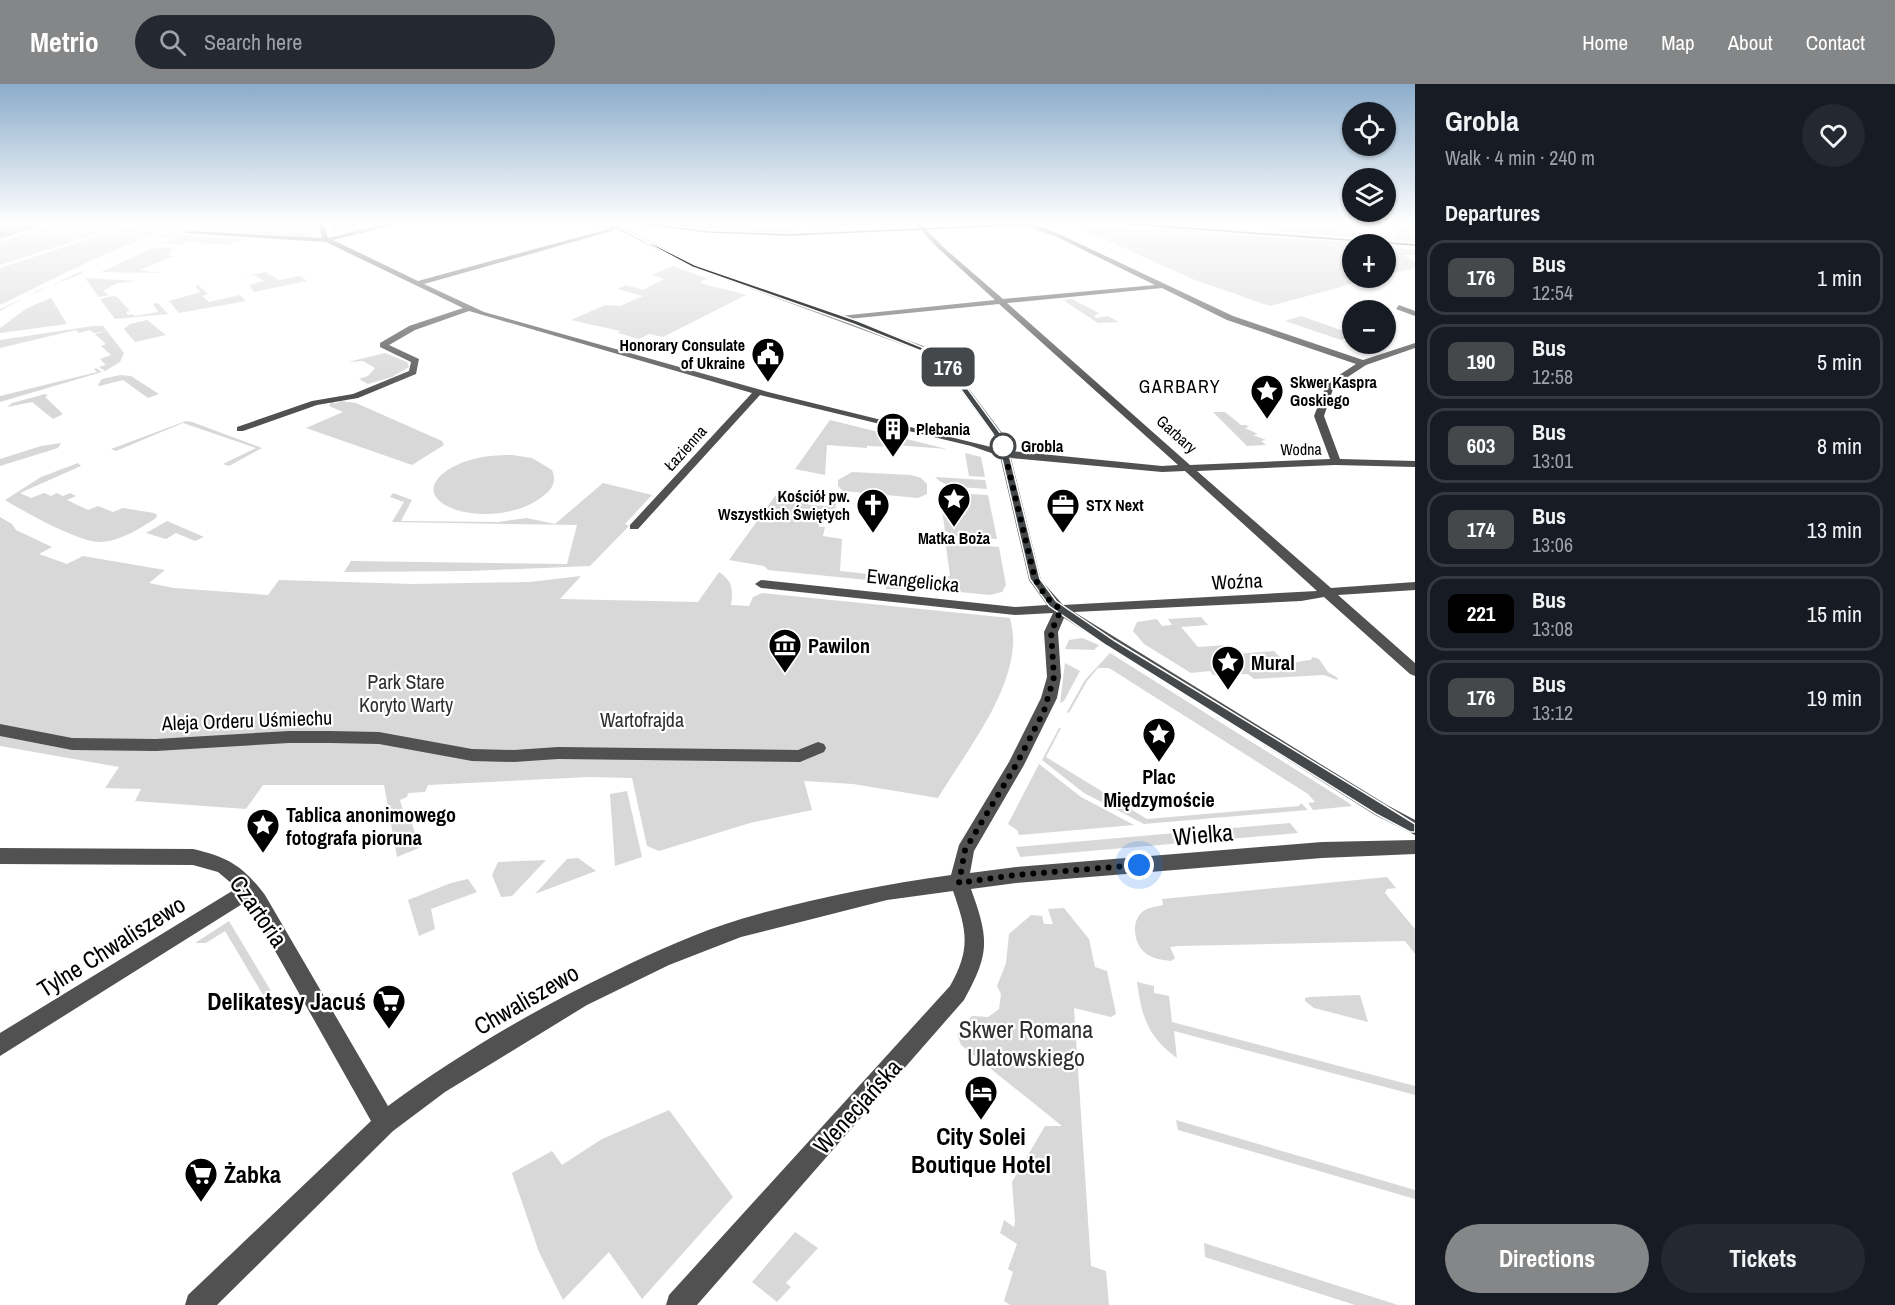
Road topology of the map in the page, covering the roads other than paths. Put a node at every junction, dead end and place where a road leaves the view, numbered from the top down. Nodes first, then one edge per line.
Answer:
1 (410, 279) edge
2 (434, 279) edge
3 (731, 279) edge
4 (976, 279) edge
5 (1148, 279) edge
6 (419, 283) junction
7 (1162, 286) junction
8 (1001, 301) junction
9 (1398, 307) dead end
10 (469, 309) junction
11 (1415, 314) edge
12 (843, 318) junction
13 (1415, 345) edge
14 (1363, 363) junction
15 (759, 392) junction
16 (240, 429) dead end
17 (1005, 454) junction
18 (1335, 462) junction
19 (1415, 464) edge
20 (1187, 468) junction
21 (633, 526) dead end
22 (761, 584) dead end
23 (1415, 586) edge
24 (1327, 593) junction
25 (1061, 610) junction
26 (1415, 671) edge
27 (0, 730) edge
28 (818, 748) dead end
29 (1415, 828) edge
30 (1415, 847) edge
31 (0, 856) edge
32 (959, 883) junction
33 (249, 890) junction
34 (0, 1045) edge
35 (385, 1123) junction
36 (198, 1305) edge
37 (679, 1305) edge

1 - 6 street
2 - 6 street
3 - 12 street
4 - 8 street, Garbary
5 - 7 street
6 - 10 street
7 - 8 street
7 - 14 street
8 - 12 street
8 - 20 street, Garbary
9 - 11 street
10 - 15 street
10 - 16 street
12 - 17 street
13 - 14 street
14 - 18 street
15 - 17 street
15 - 21 street, Łazienna
17 - 20 street
17 - 25 street
18 - 19 street, Wodna
18 - 20 street, Wodna
20 - 24 street, Garbary
22 - 25 street, Ewangelicka
23 - 24 street, Woźna
24 - 25 street, Woźna
24 - 26 street, Garbary
25 - 29 street
25 - 32 street
27 - 28 street, Aleja Orderu Uśmiechu
30 - 32 street, Wielka
31 - 33 street, Czartoria
32 - 35 street, Chwaliszewo
32 - 37 street, Wenecjańska
33 - 34 street, Tylne Chwaliszewo
33 - 35 street, Czartoria
35 - 36 street, Chwaliszewo

